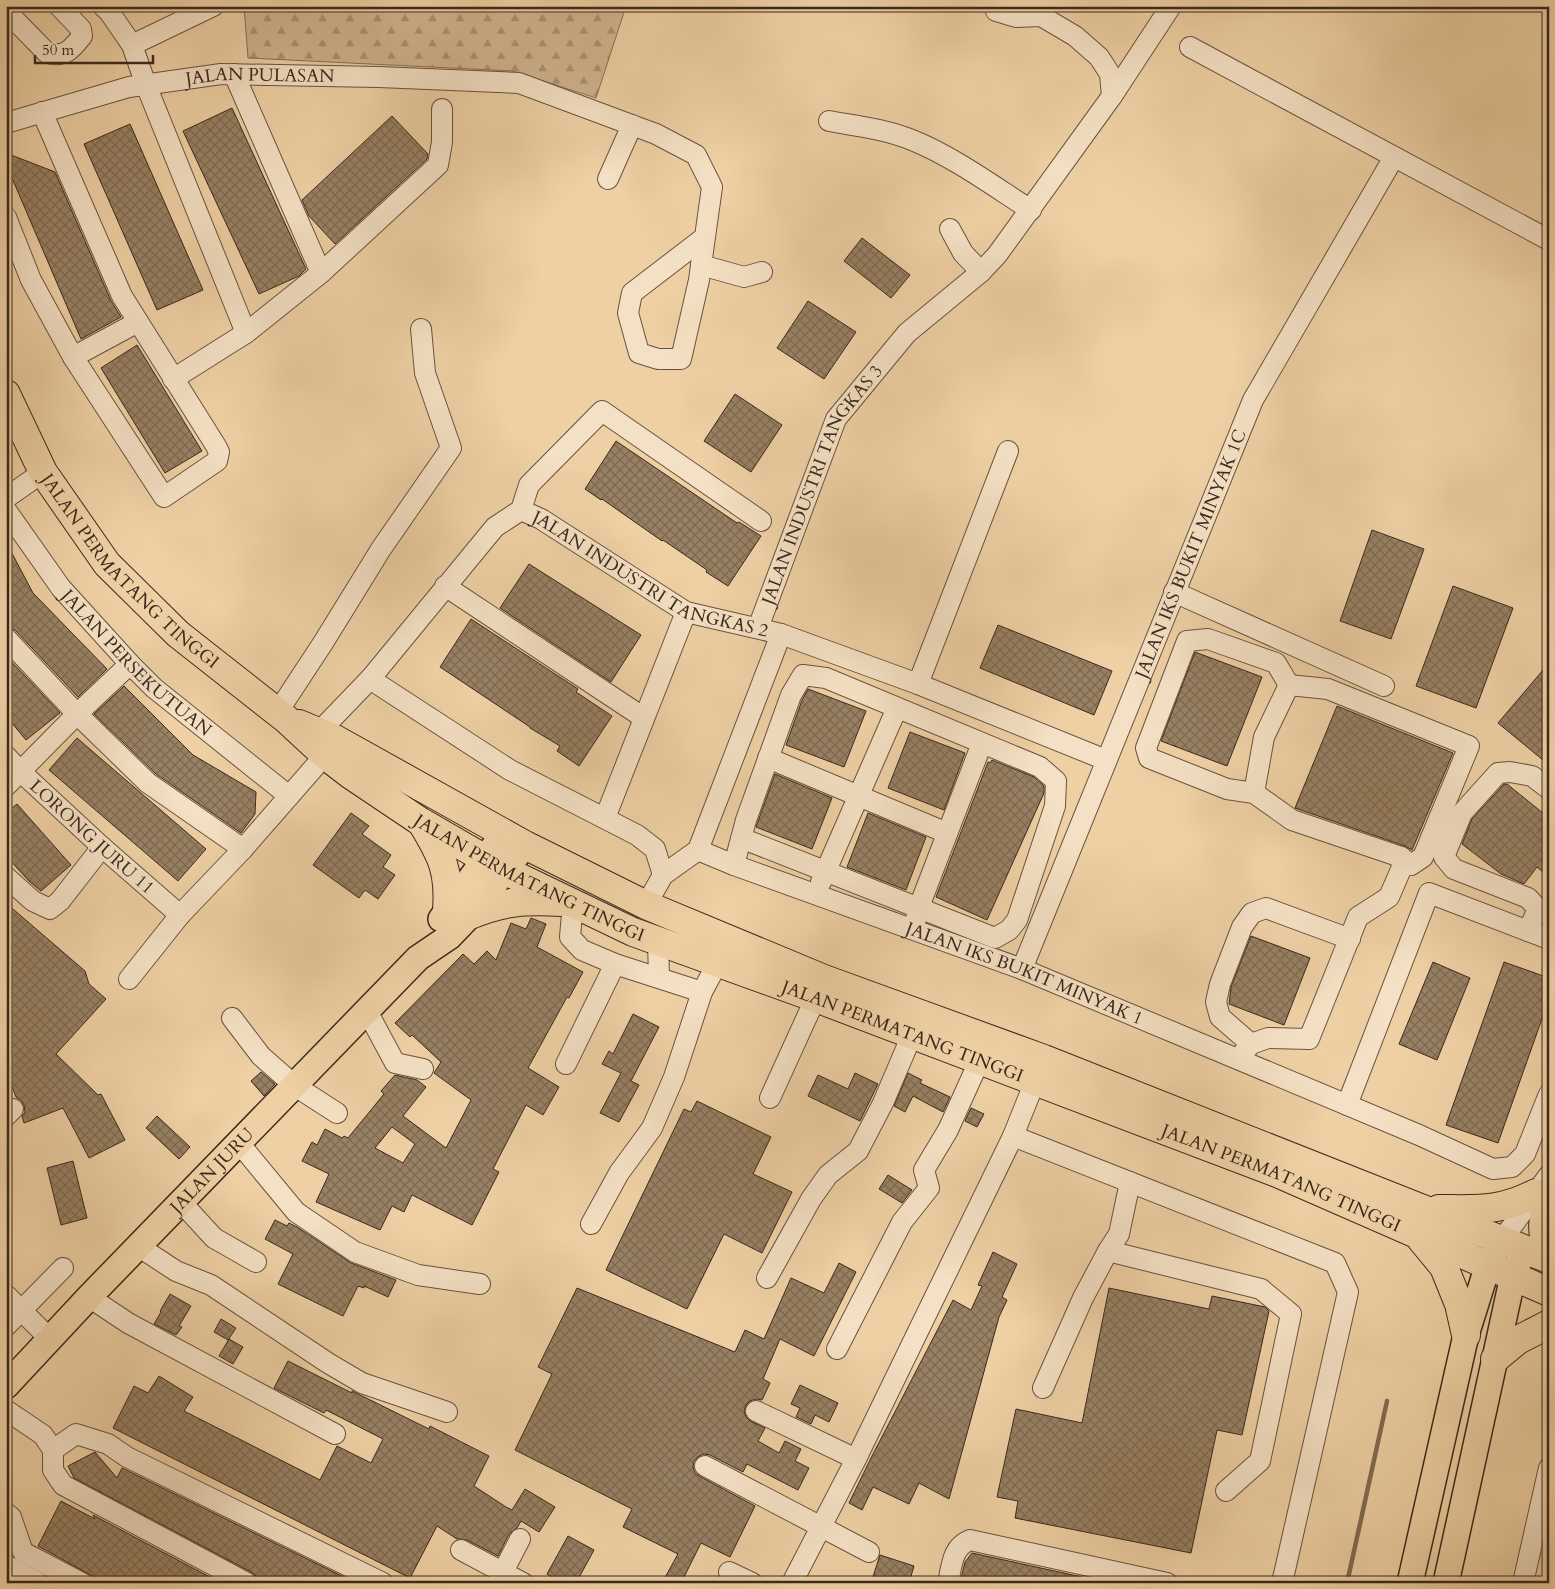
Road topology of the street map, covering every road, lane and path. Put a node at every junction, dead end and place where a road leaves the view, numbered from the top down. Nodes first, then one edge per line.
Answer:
1 (59, 6) edge
2 (213, 6) edge
3 (996, 6) edge
4 (1171, 6) edge
5 (110, 8) edge
6 (6, 11) edge
7 (1039, 11) edge
8 (132, 45) junction
9 (1190, 46) dead end
10 (234, 74) junction
11 (146, 85) junction
12 (1112, 96) junction
13 (442, 110) dead end
14 (42, 112) junction
15 (829, 121) dead end
16 (6, 122) edge
17 (632, 126) junction
18 (1394, 157) junction
19 (608, 179) dead end
20 (1031, 210) junction
21 (6, 217) edge
22 (950, 229) dead end
23 (705, 237) junction
24 (1549, 240) edge
25 (701, 265) junction
26 (762, 272) dead end
27 (981, 272) junction
28 (321, 274) junction
29 (138, 322) junction
30 (421, 329) dead end
31 (246, 333) junction
32 (73, 357) junction
33 (173, 379) junction
34 (6, 394) edge
35 (1008, 450) dead end
36 (44, 472) junction
37 (6, 498) edge
38 (6, 510) edge
39 (521, 510) junction
40 (761, 521) dead end
41 (445, 586) junction
42 (1174, 592) junction
43 (686, 612) junction
44 (758, 628) junction
45 (781, 634) junction
46 (6, 638) edge
47 (130, 664) junction
48 (370, 679) junction
49 (918, 684) junction
50 (1289, 685) junction
51 (1384, 686) dead end
52 (897, 708) junction
53 (77, 714) junction
54 (282, 716) junction
55 (644, 718) junction
56 (982, 743) junction
57 (322, 744) junction
58 (6, 756) edge
59 (768, 758) junction
60 (1106, 760) junction
61 (20, 772) junction
62 (6, 786) edge
63 (1549, 789) edge
64 (1254, 792) junction
65 (289, 796) junction
66 (858, 796) junction
67 (605, 818) junction
68 (421, 822) junction
69 (947, 833) junction
70 (741, 838) junction
71 (514, 840) junction
72 (102, 847) junction
73 (243, 848) junction
74 (698, 850) junction
75 (1401, 857) junction
76 (734, 865) junction
77 (496, 866) junction
78 (826, 871) junction
79 (663, 875) junction
80 (6, 878) edge
81 (816, 894) junction
82 (573, 902) junction
83 (646, 904) junction
84 (919, 908) junction
85 (1543, 910) edge
86 (458, 913) junction
87 (180, 915) junction
88 (913, 929) junction
89 (1528, 931) junction
90 (1350, 939) junction
91 (1549, 939) edge
92 (658, 941) junction
93 (615, 964) junction
94 (717, 964) junction
95 (1022, 969) junction
96 (659, 977) junction
97 (129, 979) dead end
98 (820, 989) junction
99 (702, 992) junction
100 (367, 1011) junction
101 (232, 1018) dead end
102 (916, 1025) junction
103 (1251, 1044) junction
104 (984, 1050) junction
105 (1238, 1059) junction
106 (566, 1064) dead end
107 (423, 1069) dead end
108 (1040, 1070) junction
109 (295, 1086) junction
110 (1549, 1094) edge
111 (770, 1098) dead end
112 (1347, 1105) junction
113 (337, 1113) dead end
114 (1013, 1136) junction
115 (239, 1143) junction
116 (1130, 1182) junction
117 (1545, 1193) edge
118 (181, 1202) junction
119 (1422, 1208) junction
120 (591, 1224) dead end
121 (1419, 1236) junction
122 (138, 1246) junction
123 (1525, 1246) edge
124 (1108, 1251) junction
125 (1549, 1259) edge
126 (256, 1262) dead end
127 (1488, 1266) junction
128 (63, 1268) dead end
129 (1512, 1276) junction
130 (767, 1278) dead end
131 (480, 1284) dead end
132 (1549, 1292) edge
133 (6, 1295) edge
134 (89, 1297) junction
135 (22, 1310) junction
136 (1549, 1324) edge
137 (6, 1326) edge
138 (1466, 1335) junction
139 (50, 1339) junction
140 (837, 1349) dead end
141 (1495, 1360) junction
142 (6, 1386) edge
143 (1043, 1388) dead end
144 (6, 1410) edge
145 (756, 1411) dead end
146 (447, 1412) dead end
147 (335, 1434) dead end
148 (53, 1450) junction
149 (856, 1459) junction
150 (705, 1466) dead end
151 (1549, 1468) edge
152 (1226, 1491) dead end
153 (6, 1513) edge
154 (822, 1526) junction
155 (520, 1539) dead end
156 (461, 1550) dead end
157 (869, 1552) dead end
158 (6, 1565) edge
159 (503, 1572) junction
160 (728, 1572) dead end
161 (40, 1583) edge
162 (82, 1583) edge
163 (247, 1583) edge
164 (383, 1583) edge
165 (523, 1583) edge
166 (752, 1583) edge
167 (792, 1583) edge
168 (948, 1583) edge
169 (1167, 1583) edge
170 (1282, 1583) edge
171 (1410, 1583) edge
172 (1446, 1583) edge
173 (1523, 1583) edge

1 - 6 street
2 - 8 street
3 - 7 street
4 - 12 street, JALAN INDUSTRI TANGKAS 3
5 - 8 street
7 - 12 street
8 - 11 street
9 - 18 street
10 - 11 street, JALAN PULASAN
10 - 17 street, JALAN PULASAN
10 - 28 street
11 - 14 street, JALAN PULASAN
11 - 31 street
12 - 20 street, JALAN INDUSTRI TANGKAS 3
13 - 28 street
14 - 16 street, JALAN PULASAN
14 - 29 street
15 - 20 street
17 - 19 street
17 - 23 street, JALAN PULASAN
18 - 24 street
18 - 42 street, JALAN IKS BUKIT MINYAK 1C
20 - 27 street, JALAN INDUSTRI TANGKAS 3
21 - 32 street
22 - 27 street
23 - 25 street, JALAN PULASAN
23 - 25 street, JALAN PULASAN
25 - 26 street
27 - 44 street, JALAN INDUSTRI TANGKAS 3
28 - 31 street
29 - 32 street
29 - 33 street
30 - 54 street
31 - 33 street
32 - 33 street
34 - 36 highway, JALAN PERMATANG TINGGI
35 - 49 street
36 - 37 street
36 - 54 highway, JALAN PERMATANG TINGGI
38 - 47 street, JALAN PERSEKUTUAN
39 - 40 street
39 - 41 street
39 - 43 street, JALAN INDUSTRI TANGKAS 2
41 - 48 street
41 - 55 street
42 - 51 street
42 - 60 street, JALAN IKS BUKIT MINYAK 1C
43 - 44 street, JALAN INDUSTRI TANGKAS 2
43 - 55 street
44 - 45 street, JALAN INDUSTRI TANGKAS 2
45 - 49 street, JALAN INDUSTRI TANGKAS 2
45 - 74 street
46 - 53 street
47 - 53 street
47 - 65 street, JALAN PERSEKUTUAN
48 - 57 street
48 - 67 street
49 - 60 street, JALAN INDUSTRI TANGKAS 2
50 - 64 street
50 - 64 street
50 - 75 street
52 - 56 street
52 - 59 street
52 - 66 street
53 - 61 street
53 - 73 street
54 - 57 highway, JALAN PERMATANG TINGGI
55 - 67 street
56 - 69 street
56 - 84 street
57 - 65 street
57 - 68 highway, JALAN PERMATANG TINGGI
57 - 71 highway, JALAN PERMATANG TINGGI
58 - 61 street, LORONG JURU 11
59 - 66 street
59 - 70 street
60 - 95 street, JALAN IKS BUKIT MINYAK 1C
61 - 62 street
61 - 72 street, LORONG JURU 11
63 - 85 street
64 - 75 street
65 - 73 street
66 - 69 street
66 - 78 street
67 - 79 street
68 - 77 highway, JALAN PERMATANG TINGGI
68 - 86 highway
69 - 84 street
70 - 76 street
70 - 78 street
71 - 77 main road, JALAN JURU
71 - 83 highway, JALAN PERMATANG TINGGI
72 - 80 street
72 - 87 street, LORONG JURU 11
73 - 87 street
74 - 76 street, JALAN IKS BUKIT MINYAK 1
74 - 79 street
75 - 90 street
76 - 81 street, JALAN IKS BUKIT MINYAK 1
77 - 82 highway, JALAN PERMATANG TINGGI
77 - 86 main road, JALAN JURU
78 - 81 street
78 - 84 street
79 - 83 street
81 - 88 street, JALAN IKS BUKIT MINYAK 1
82 - 86 highway
82 - 92 highway, JALAN PERMATANG TINGGI
82 - 93 street
83 - 98 highway, JALAN PERMATANG TINGGI
84 - 88 street
85 - 89 street
86 - 100 main road, JALAN JURU
87 - 97 street
88 - 95 street, JALAN IKS BUKIT MINYAK 1
89 - 91 street
89 - 112 street
90 - 103 street
90 - 103 street
92 - 94 highway, JALAN PERMATANG TINGGI
92 - 96 street
93 - 96 street
93 - 106 street
94 - 98 highway, JALAN PERMATANG TINGGI
94 - 99 street
95 - 105 street, JALAN IKS BUKIT MINYAK 1
96 - 99 street
98 - 102 highway, JALAN PERMATANG TINGGI
98 - 111 street
99 - 120 street
100 - 107 street
100 - 109 main road, JALAN JURU
101 - 109 street
102 - 104 highway, JALAN PERMATANG TINGGI
102 - 130 street
103 - 105 street
104 - 108 highway, JALAN PERMATANG TINGGI
104 - 140 street
105 - 112 street, JALAN IKS BUKIT MINYAK 1
108 - 114 street
108 - 119 highway, JALAN PERMATANG TINGGI
108 - 121 highway, JALAN PERMATANG TINGGI
109 - 113 street
109 - 115 main road, JALAN JURU
110 - 112 street, JALAN IKS BUKIT MINYAK 1
114 - 116 street
114 - 149 street
115 - 118 main road, JALAN JURU
115 - 131 street
116 - 124 street
116 - 170 street
117 - 119 highway
117 - 123 street
117 - 123 highway
118 - 122 main road, JALAN JURU
118 - 126 street
119 - 123 highway, JALAN PERMATANG TINGGI
121 - 127 highway, JALAN PERMATANG TINGGI
121 - 138 highway
122 - 134 main road, JALAN JURU
122 - 146 street
123 - 125 highway, JALAN PERMATANG TINGGI
123 - 127 main road
123 - 129 main road
124 - 143 street
124 - 152 street
127 - 129 highway, JALAN PERMATANG TINGGI
127 - 138 main road
128 - 135 street
129 - 132 highway, JALAN PERMATANG TINGGI
129 - 141 main road
133 - 135 street
134 - 139 main road, JALAN JURU
134 - 147 street
135 - 137 street
135 - 139 street
136 - 141 highway
138 - 171 main road
139 - 142 main road, JALAN JURU
141 - 172 main road
144 - 148 street
145 - 149 street
148 - 163 street
148 - 164 street
149 - 154 street
150 - 154 street
151 - 173 street
153 - 162 street
154 - 157 street
154 - 167 street
155 - 159 street
156 - 159 street
158 - 161 street
159 - 165 street
160 - 166 street
168 - 169 street

